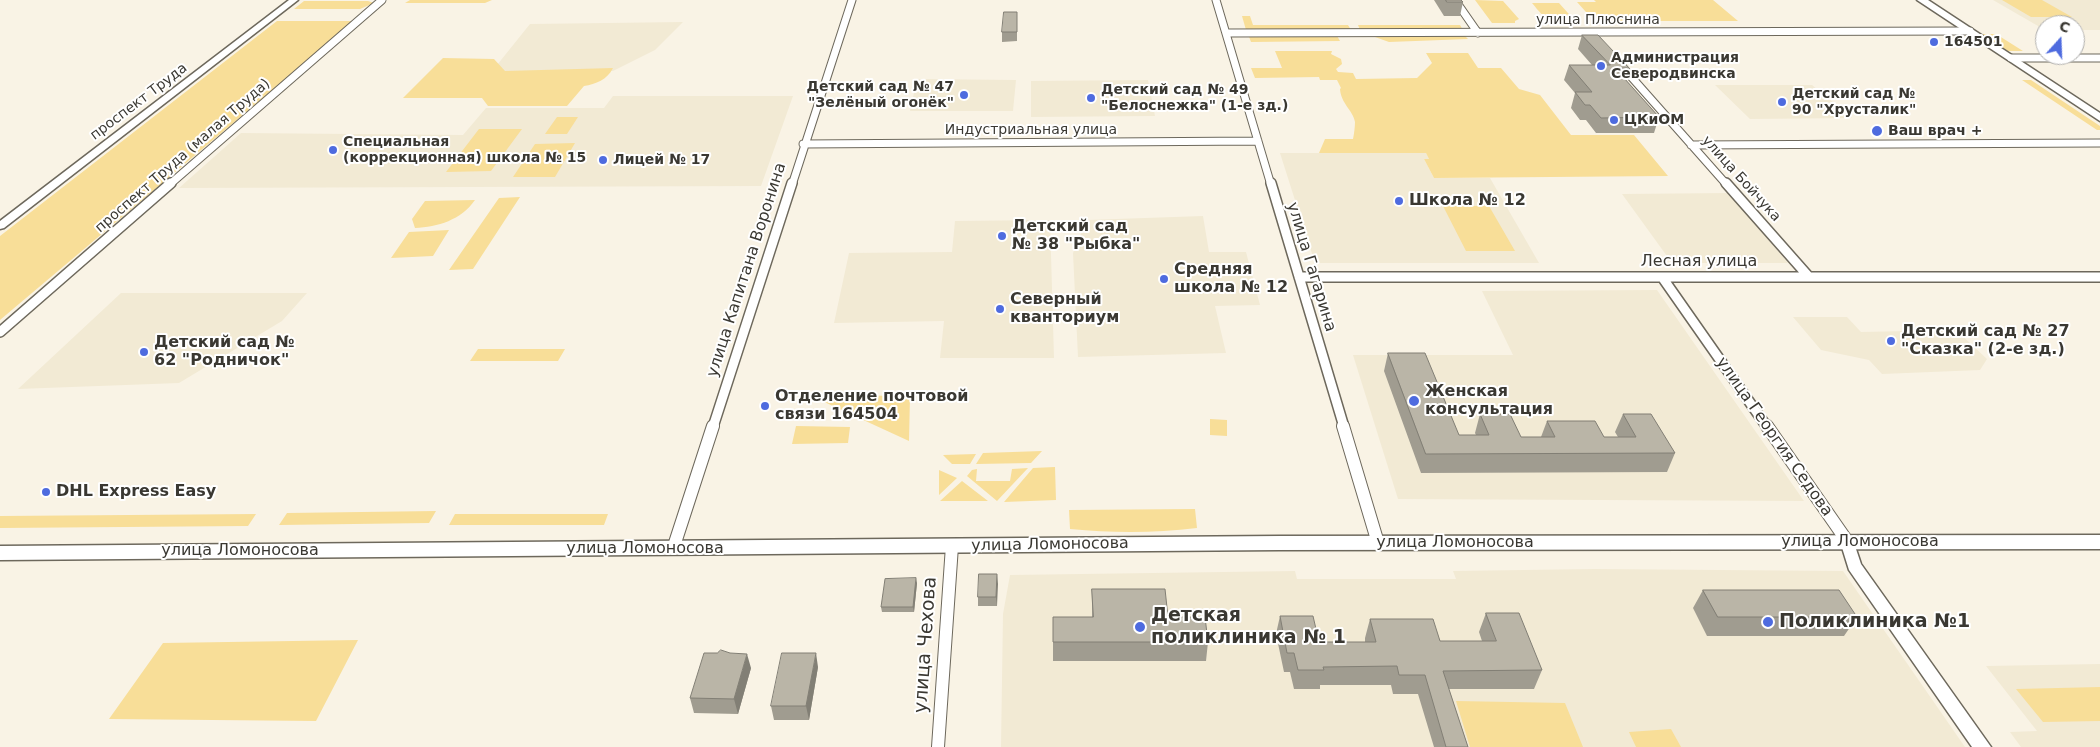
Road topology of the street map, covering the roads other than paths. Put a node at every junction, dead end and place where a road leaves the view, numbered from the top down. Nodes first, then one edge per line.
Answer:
1 (294, 0) edge
2 (382, 0) edge
3 (852, 0) edge
4 (1216, 0) edge
5 (1455, 0) edge
6 (1922, 0) edge
7 (1970, 31) junction
8 (1226, 33) junction
9 (1478, 33) junction
10 (2011, 58) junction
11 (2100, 58) edge
12 (1615, 59) edge
13 (2100, 118) edge
14 (1258, 141) junction
15 (2100, 143) edge
16 (803, 144) junction
17 (1692, 144) junction
18 (0, 226) edge
19 (1299, 277) junction
20 (1662, 277) junction
21 (1809, 277) junction
22 (2100, 277) edge
23 (0, 332) edge
24 (1847, 542) junction
25 (2100, 542) edge
26 (1378, 543) junction
27 (952, 546) junction
28 (673, 549) junction
29 (0, 553) edge
30 (938, 747) edge
31 (1982, 747) edge

1 - 18 street, проспект Труда
2 - 23 street, проспект Труда (малая Труда)
3 - 16 street, улица Капитана Воронина
4 - 8 street, улица Гагарина
5 - 9 street
6 - 7 main road
7 - 9 street, улица Плюснина
7 - 10 main road
8 - 9 street, улица Плюснина
8 - 14 street, улица Гагарина
10 - 11 street
10 - 13 main road
12 - 17 street, улица Бойчука
14 - 16 street, Индустриальная улица
14 - 19 street, улица Гагарина
15 - 17 street
16 - 28 street, улица Капитана Воронина
17 - 21 street, улица Бойчука
19 - 20 street, Лесная улица
19 - 26 street, улица Гагарина
20 - 21 street, Лесная улица
20 - 24 street, улица Георгия Седова
21 - 22 street, Лесная улица
24 - 25 main road, улица Ломоносова
24 - 26 main road, улица Ломоносова
24 - 31 street, улица Георгия Седова
26 - 27 main road, улица Ломоносова
27 - 28 main road, улица Ломоносова
27 - 30 street, улица Чехова
28 - 29 main road, улица Ломоносова

